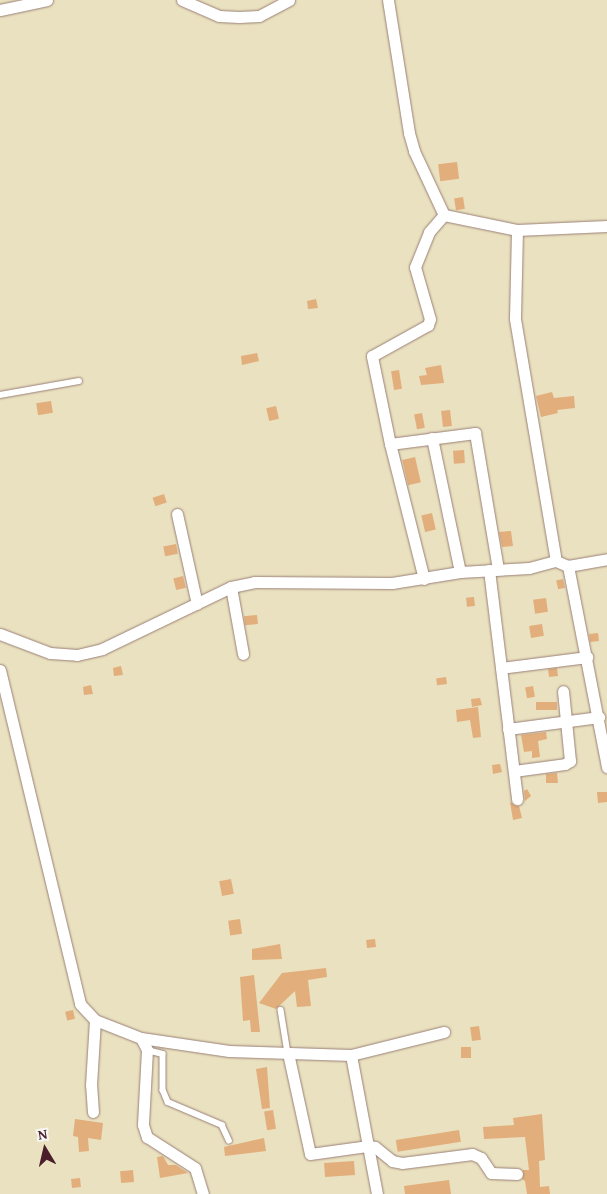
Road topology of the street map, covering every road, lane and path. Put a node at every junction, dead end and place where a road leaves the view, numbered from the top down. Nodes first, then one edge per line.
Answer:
1 (47, 0) edge
2 (182, 0) edge
3 (289, 0) edge
4 (388, 0) edge
5 (0, 10) edge
6 (444, 215) junction
7 (607, 226) edge
8 (517, 230) junction
9 (79, 381) dead end
10 (0, 395) edge
11 (432, 438) junction
12 (390, 444) junction
13 (177, 514) dead end
14 (607, 559) edge
15 (556, 561) junction
16 (568, 566) junction
17 (494, 569) junction
18 (460, 572) junction
19 (424, 579) junction
20 (231, 587) junction
21 (197, 604) junction
22 (0, 634) edge
23 (243, 654) dead end
24 (587, 657) junction
25 (501, 668) junction
26 (0, 670) edge
27 (563, 691) dead end
28 (599, 717) junction
29 (566, 721) junction
30 (508, 729) junction
31 (607, 767) edge
32 (514, 772) junction
33 (517, 799) dead end
34 (280, 1010) dead end
35 (95, 1020) junction
36 (444, 1032) dead end
37 (141, 1038) junction
38 (147, 1050) junction
39 (288, 1052) junction
40 (351, 1055) junction
41 (93, 1112) dead end
42 (229, 1140) dead end
43 (368, 1146) junction
44 (517, 1174) dead end
45 (203, 1194) edge
46 (377, 1194) edge

1 - 5 street
2 - 3 street
4 - 6 street
6 - 8 street
6 - 12 street
7 - 8 street
8 - 15 street
9 - 10 lane
11 - 12 street
11 - 17 street
11 - 18 street
12 - 19 street
13 - 21 street
14 - 16 street
15 - 16 street
15 - 17 street
16 - 24 street
17 - 18 street
17 - 25 street
18 - 19 street
19 - 20 street
20 - 21 street
20 - 23 street
21 - 22 street
24 - 25 street
24 - 28 street
25 - 30 street
26 - 35 street
27 - 29 street
28 - 29 street
28 - 31 street
29 - 30 street
29 - 32 street
30 - 32 street
32 - 33 street
34 - 39 lane
35 - 37 street
35 - 41 street
36 - 40 street
37 - 38 street
37 - 39 street
38 - 42 lane
38 - 45 street
39 - 40 street
39 - 43 street
40 - 43 street
43 - 44 street
43 - 46 street

